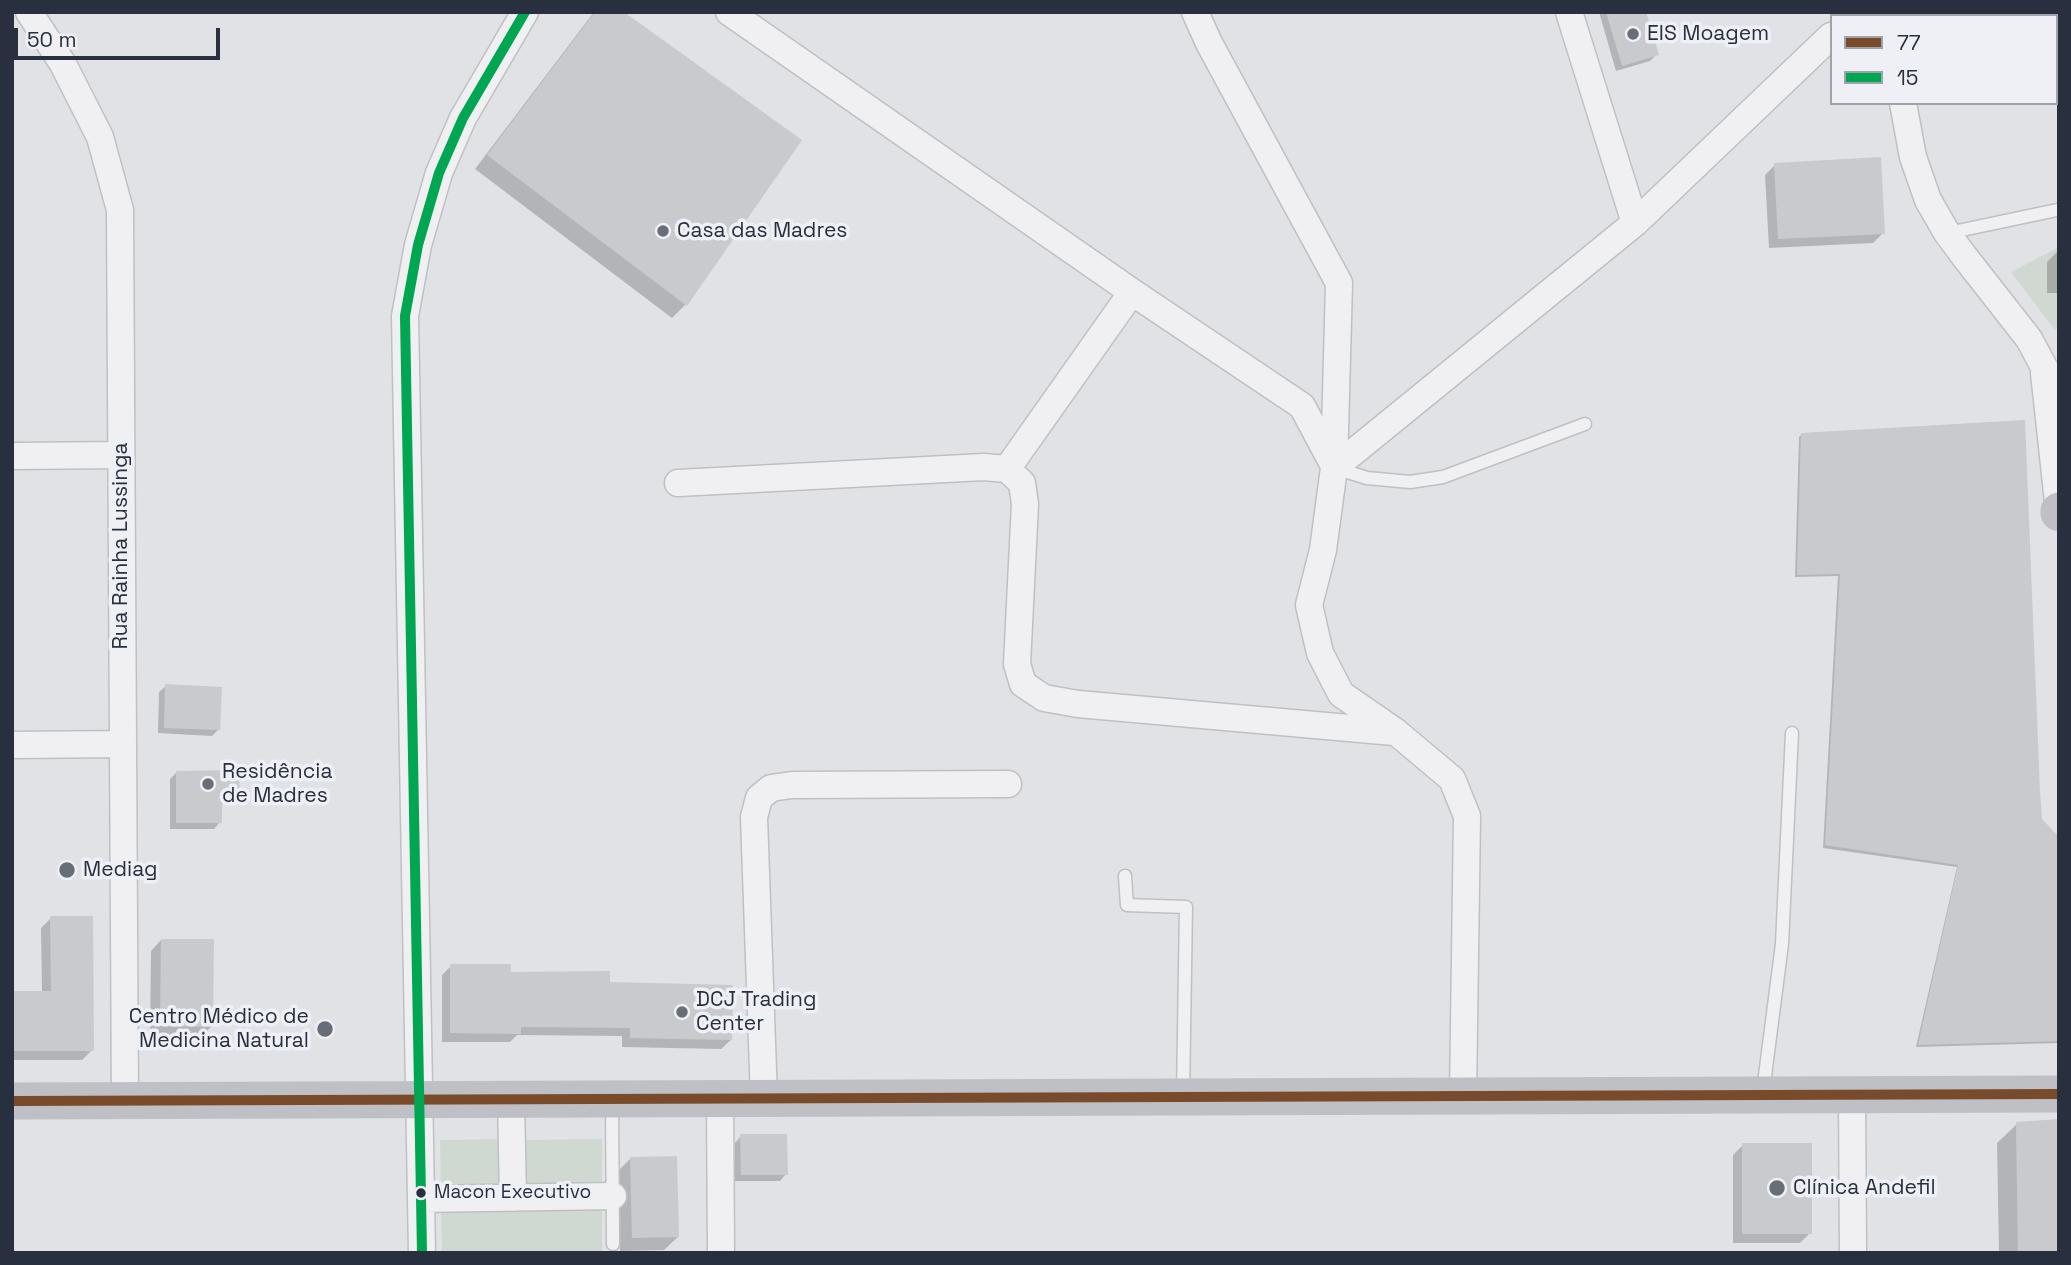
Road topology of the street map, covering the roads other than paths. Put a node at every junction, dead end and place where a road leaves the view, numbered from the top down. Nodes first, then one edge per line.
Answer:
1 (29, 12) edge
2 (525, 12) edge
3 (729, 12) edge
4 (1195, 12) edge
5 (1569, 12) edge
6 (1829, 38) edge
7 (1903, 105) edge
8 (2057, 210) dead end
9 (1635, 223) junction
10 (1947, 233) junction
11 (1132, 292) junction
12 (2053, 380) edge
13 (1585, 424) dead end
14 (121, 455) junction
15 (12, 456) edge
16 (1334, 468) junction
17 (1007, 469) junction
18 (678, 483) dead end
19 (2059, 512) edge
20 (1396, 732) junction
21 (1792, 733) dead end
22 (122, 744) junction
23 (12, 745) edge
24 (1008, 784) dead end
25 (1125, 876) dead end
26 (2059, 1094) edge
27 (1762, 1095) junction
28 (1852, 1095) junction
29 (1463, 1096) junction
30 (1183, 1098) junction
31 (612, 1099) junction
32 (720, 1099) junction
33 (764, 1099) junction
34 (420, 1100) junction
35 (511, 1100) junction
36 (12, 1101) edge
37 (125, 1101) junction
38 (613, 1196) junction
39 (513, 1198) junction
40 (421, 1199) junction
41 (613, 1244) dead end
42 (422, 1253) edge
43 (721, 1253) edge
44 (1853, 1253) edge

1 - 14 street, Rua Rainha Lussinga
2 - 34 street
3 - 11 street
4 - 16 street
5 - 9 street
6 - 9 street
7 - 10 street
8 - 10 lane
9 - 16 street
10 - 12 street
11 - 16 street
11 - 17 street
12 - 19 street
13 - 16 lane
14 - 15 street
14 - 22 street, Rua Rainha Lussinga
16 - 20 street
17 - 18 street
17 - 20 street
20 - 29 street
21 - 27 lane
22 - 23 street
22 - 37 street, Rua Rainha Lussinga
24 - 33 street
25 - 30 lane
26 - 28 main road
27 - 28 main road
27 - 29 main road
28 - 44 street
29 - 30 main road
30 - 33 main road
31 - 32 main road
31 - 35 main road
31 - 38 lane
32 - 33 main road
32 - 43 street
34 - 35 main road
34 - 37 main road
34 - 40 street
35 - 39 street
36 - 37 main road
38 - 39 street
38 - 41 lane
39 - 40 street
40 - 42 street

